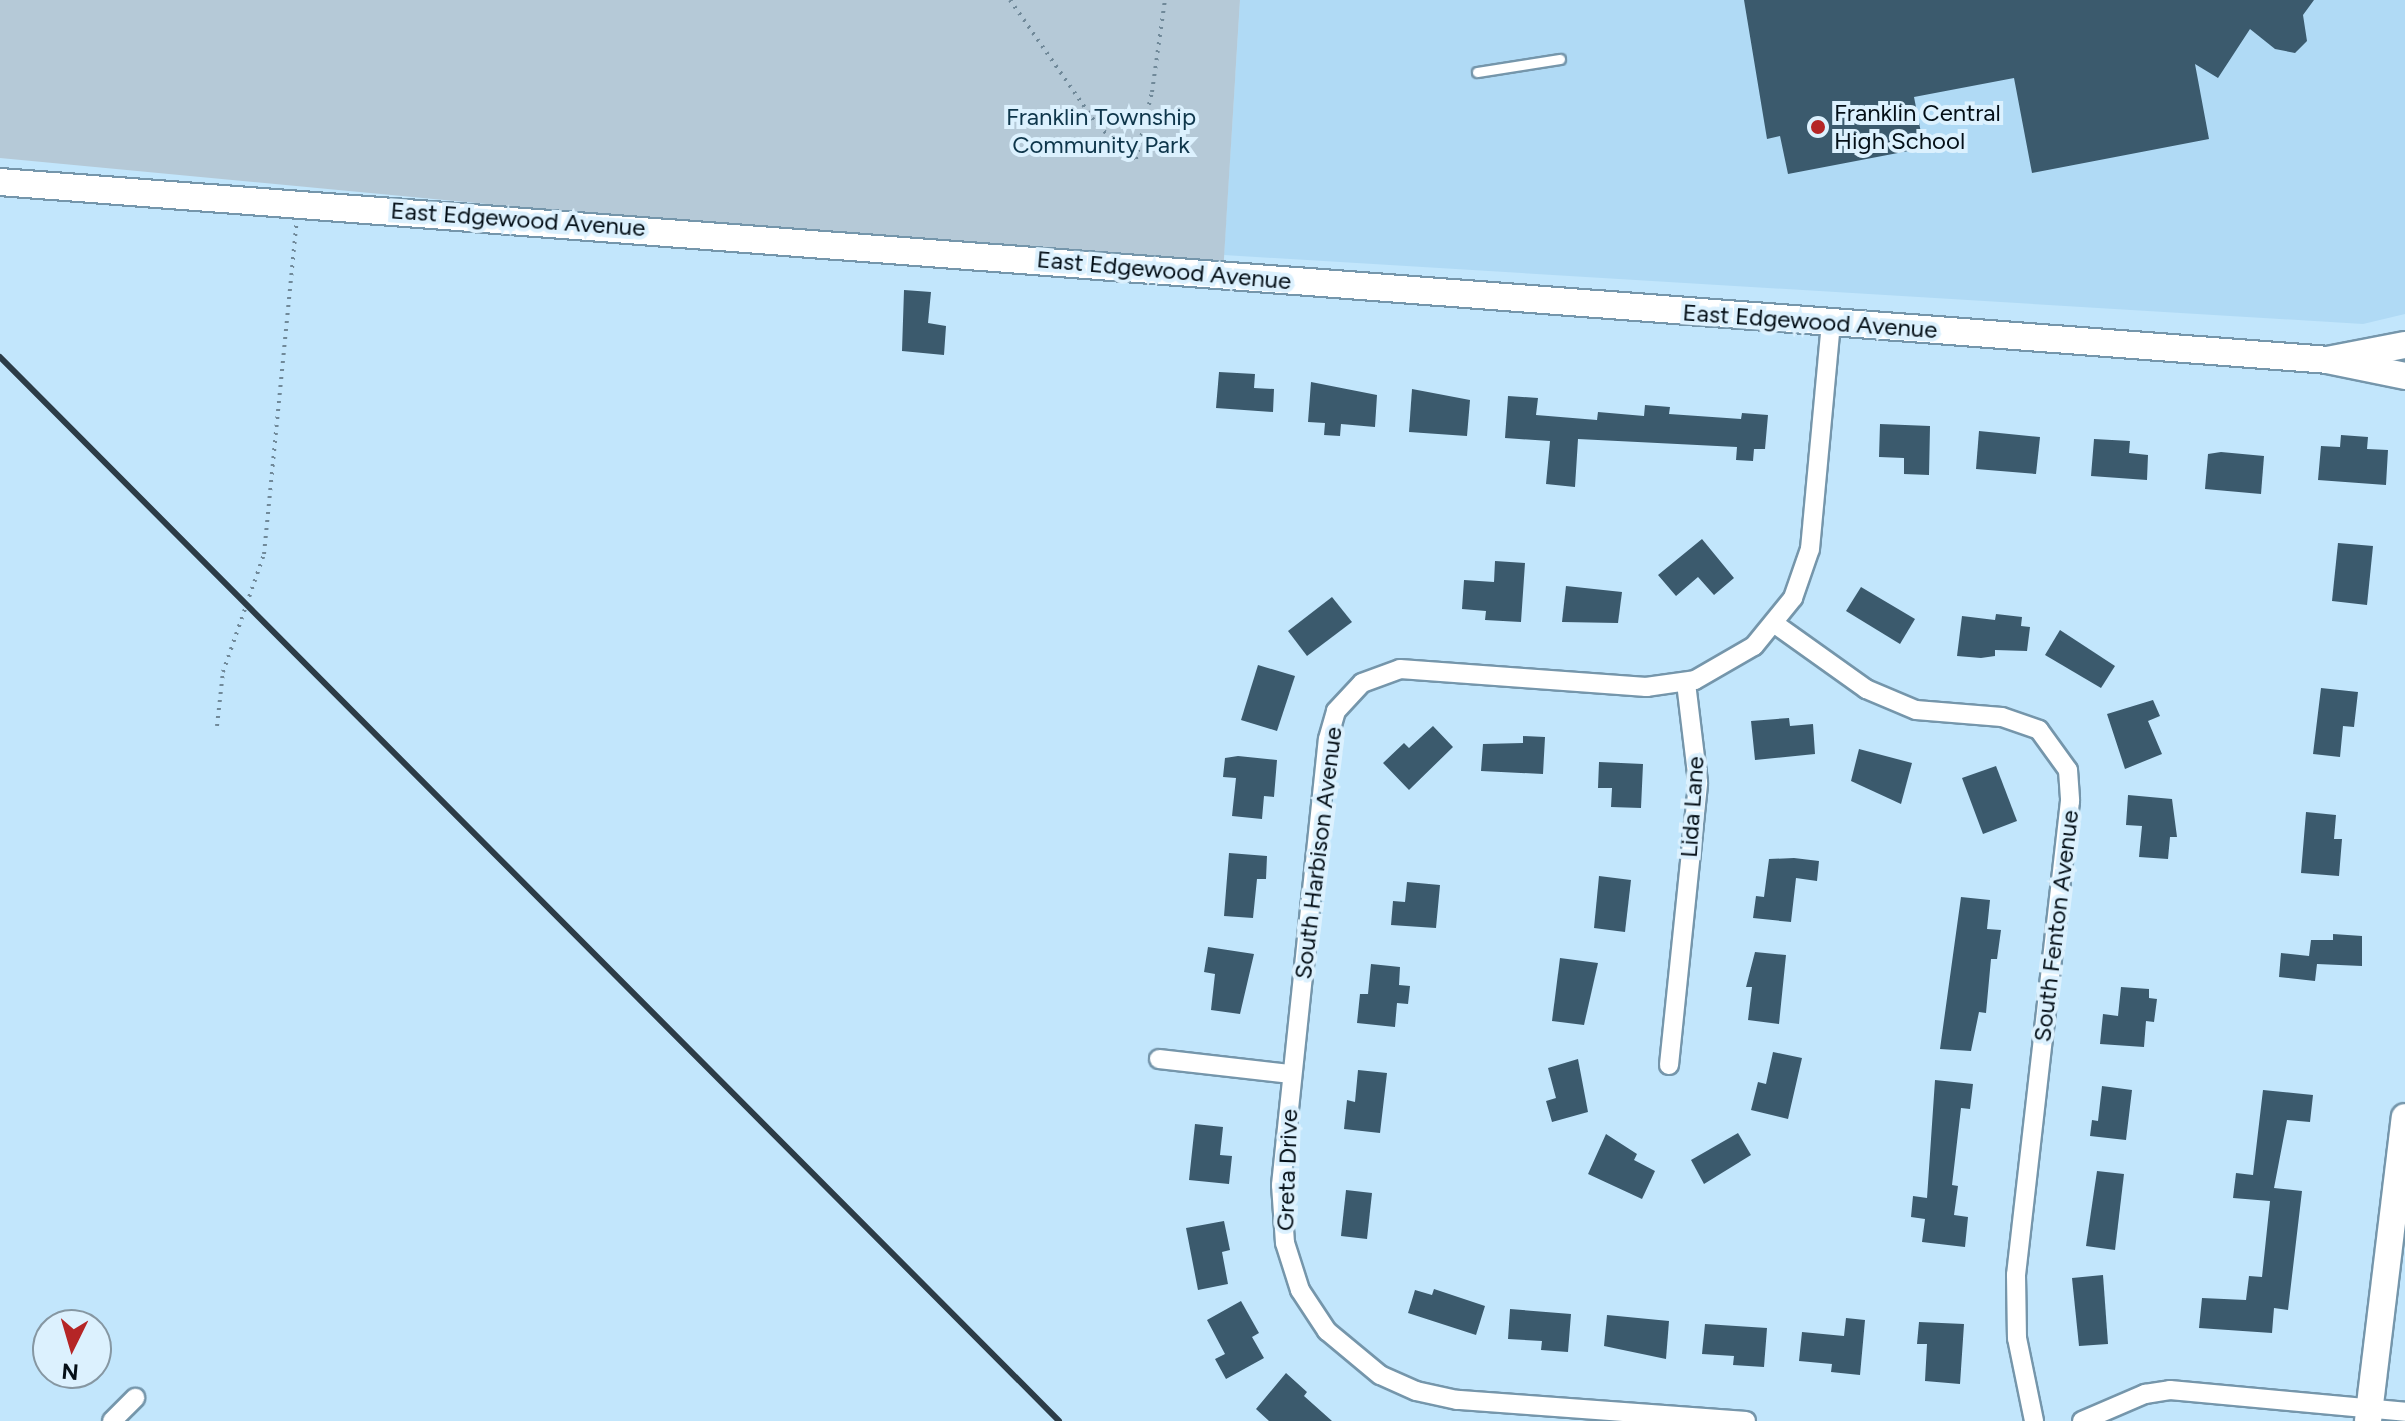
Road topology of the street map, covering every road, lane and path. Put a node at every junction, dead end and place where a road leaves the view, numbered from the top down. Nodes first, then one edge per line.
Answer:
1 (1010, 0) edge
2 (1165, 0) edge
3 (1560, 59) dead end
4 (1477, 72) dead end
5 (0, 182) edge
6 (299, 203) junction
7 (1831, 322) junction
8 (2405, 345) edge
9 (2327, 360) junction
10 (2405, 376) edge
11 (1775, 624) junction
12 (1686, 683) junction
13 (217, 726) dead end
14 (1159, 1059) dead end
15 (1669, 1065) dead end
16 (1291, 1074) junction
17 (2405, 1117) edge
18 (135, 1398) dead end
19 (2405, 1412) edge
20 (2369, 1414) edge
21 (1647, 1418) edge
22 (112, 1421) edge
23 (1746, 1421) edge
24 (2034, 1421) edge
25 (2082, 1421) edge

1 - 2 path
3 - 4 lane
5 - 6 main road, East Edgewood Avenue
6 - 7 main road, East Edgewood Avenue
6 - 13 path
7 - 9 main road, East Edgewood Avenue
7 - 11 street
8 - 9 main road
9 - 10 main road
11 - 12 street
11 - 24 street, South Fenton Avenue
12 - 15 street, Lida Lane
12 - 16 street, South Harbison Avenue
14 - 16 street, Greta Drive
16 - 21 street, Greta Drive
17 - 20 main road
18 - 22 street
19 - 20 street
20 - 25 street
21 - 23 street, Greta Drive

